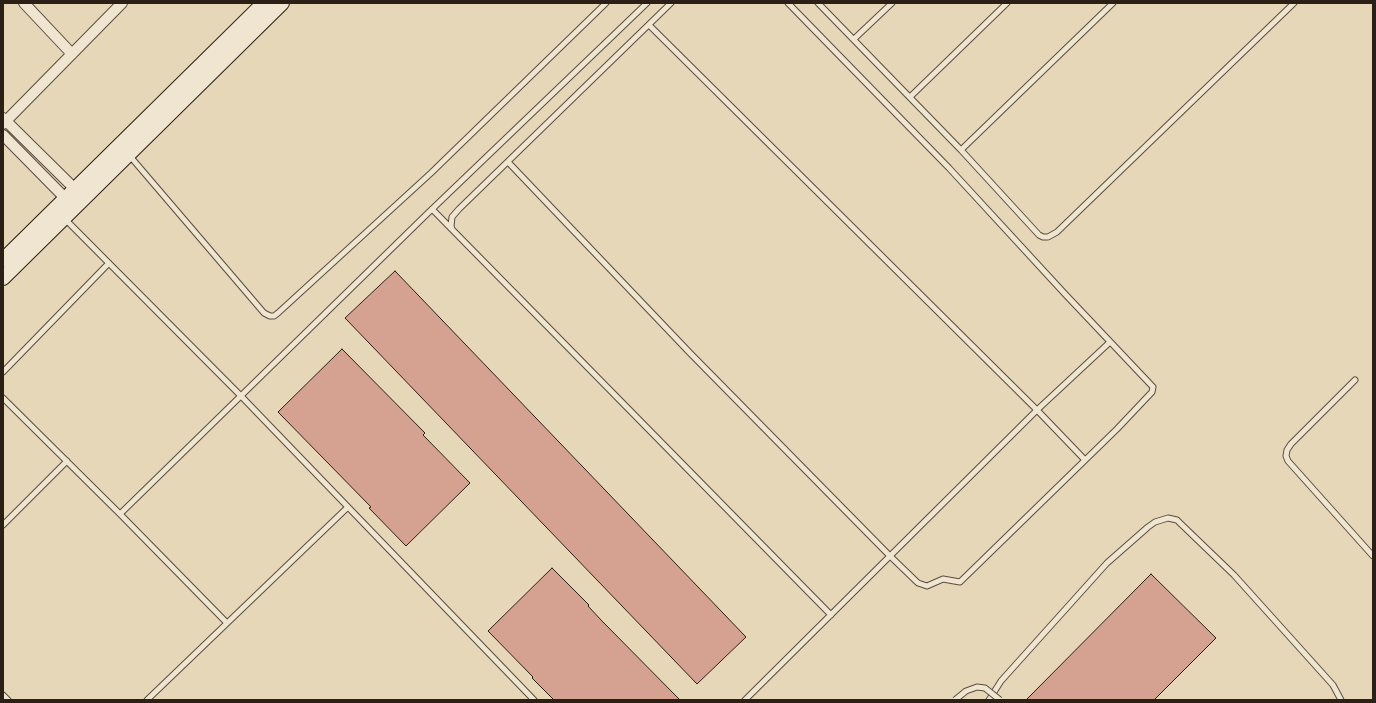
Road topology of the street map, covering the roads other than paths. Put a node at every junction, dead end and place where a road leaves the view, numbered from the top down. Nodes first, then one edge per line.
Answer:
1 (25, 3) edge
2 (122, 3) edge
3 (264, 3) edge
4 (282, 3) edge
5 (606, 3) edge
6 (647, 3) edge
7 (670, 3) edge
8 (788, 3) edge
9 (818, 3) edge
10 (892, 3) edge
11 (1007, 3) edge
12 (1113, 3) edge
13 (1294, 3) edge
14 (649, 25) junction
15 (854, 39) junction
16 (72, 54) junction
17 (910, 97) junction
18 (4, 121) edge
19 (3, 135) edge
20 (961, 150) junction
21 (128, 155) junction
22 (508, 162) junction
23 (75, 198) junction
24 (432, 209) junction
25 (59, 214) junction
26 (452, 230) junction
27 (3, 260) edge
28 (109, 263) junction
29 (3, 278) edge
30 (1110, 342) junction
31 (3, 372) edge
32 (1355, 380) dead end
33 (241, 396) junction
34 (3, 398) edge
35 (1037, 410) junction
36 (1085, 460) junction
37 (67, 461) junction
38 (348, 507) junction
39 (120, 514) junction
40 (3, 525) edge
41 (890, 556) junction
42 (1373, 556) edge
43 (831, 615) junction
44 (227, 623) junction
45 (3, 695) edge
46 (8, 700) edge
47 (147, 700) edge
48 (534, 700) edge
49 (745, 700) edge
50 (955, 700) edge
51 (988, 700) edge
52 (1000, 700) edge
53 (1341, 700) edge

1 - 16 street
2 - 16 street
3 - 23 street
4 - 21 street
5 - 21 lane
6 - 24 lane
7 - 14 lane
8 - 30 lane
9 - 15 lane
10 - 15 lane
11 - 17 lane
12 - 20 lane
13 - 20 lane
14 - 22 lane
14 - 35 lane
15 - 17 lane
16 - 18 street
17 - 20 lane
18 - 23 street
19 - 23 street
21 - 23 street
22 - 26 lane
22 - 41 lane
23 - 25 street
24 - 26 lane
24 - 33 lane
25 - 27 street
25 - 28 lane
25 - 29 street
26 - 43 lane
28 - 31 lane
28 - 33 lane
30 - 35 lane
30 - 36 lane
32 - 42 lane
33 - 38 lane
33 - 39 lane
34 - 37 lane
35 - 36 lane
35 - 41 lane
36 - 41 lane
37 - 39 lane
37 - 40 lane
38 - 44 lane
38 - 48 lane
39 - 44 lane
41 - 43 lane
43 - 49 lane
44 - 47 lane
45 - 46 lane
50 - 52 lane, bridge
51 - 53 lane

